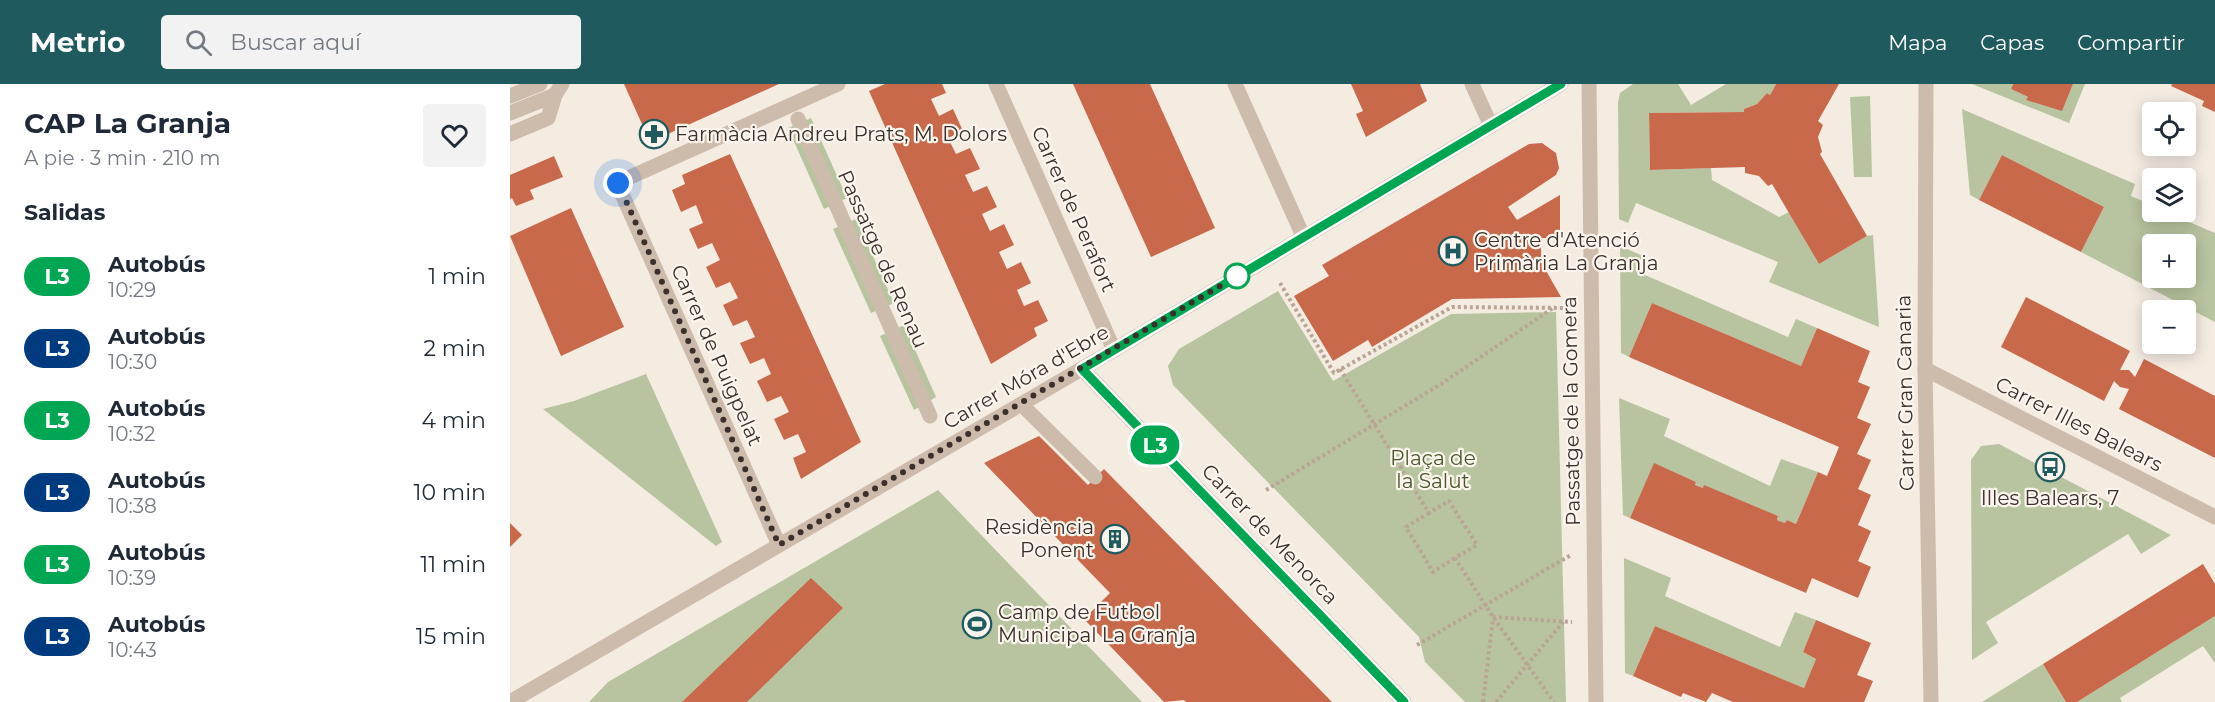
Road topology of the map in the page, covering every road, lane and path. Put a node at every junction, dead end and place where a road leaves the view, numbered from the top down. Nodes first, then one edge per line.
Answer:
1 (540, 84) edge
2 (838, 84) edge
3 (996, 84) edge
4 (1235, 84) edge
5 (1473, 84) edge
6 (1561, 84) edge
7 (1588, 84) edge
8 (1926, 84) edge
9 (558, 90) edge
10 (510, 96) edge
11 (510, 113) edge
12 (798, 119) dead end
13 (1491, 126) junction
14 (510, 134) edge
15 (1303, 236) junction
16 (1280, 283) dead end
17 (1553, 308) junction
18 (1570, 308) dead end
19 (1114, 350) junction
20 (1082, 369) junction
21 (1340, 369) junction
22 (1925, 369) junction
23 (1021, 404) junction
24 (930, 416) dead end
25 (1374, 424) junction
26 (1095, 477) dead end
27 (1266, 490) dead end
28 (1429, 513) junction
29 (2215, 516) edge
30 (779, 545) junction
31 (1570, 555) dead end
32 (1455, 558) junction
33 (1486, 605) junction
34 (1493, 617) junction
35 (1563, 622) junction
36 (1572, 622) dead end
37 (1417, 645) dead end
38 (1527, 665) junction
39 (510, 702) edge
40 (1404, 702) edge
41 (1484, 702) edge
42 (1496, 702) edge
43 (1554, 702) edge
44 (1596, 702) edge
45 (1931, 702) edge

1 - 10 street
2 - 30 street, Carrer de Puigpelat
3 - 19 street, Carrer de Perafort
4 - 15 street
5 - 13 street
6 - 13 street, Carrer Móra d'Ebre
7 - 44 street, Passatge de la Gomera
8 - 22 street, Carrer Gran Canaria
9 - 11 street
9 - 14 street
12 - 24 street, Passatge de Renau
13 - 15 street, Carrer Móra d'Ebre
15 - 19 street, Carrer Móra d'Ebre
16 - 21 path
17 - 18 path
17 - 21 path
17 - 25 path
19 - 20 street, Carrer Móra d'Ebre
20 - 23 street, Carrer Móra d'Ebre
20 - 40 street, Carrer de Menorca
21 - 25 path
22 - 29 street, Carrer Illes Balears
22 - 45 street, Carrer Gran Canaria
23 - 26 street
23 - 30 street, Carrer Móra d'Ebre
25 - 27 path
25 - 28 path
28 - 32 path
28 - 32 path
30 - 39 street, Carrer Móra d'Ebre
31 - 33 path
32 - 33 path
33 - 34 path
33 - 37 path
34 - 35 path
34 - 38 path
34 - 41 path
35 - 36 path
35 - 38 path
38 - 42 path
38 - 43 path

